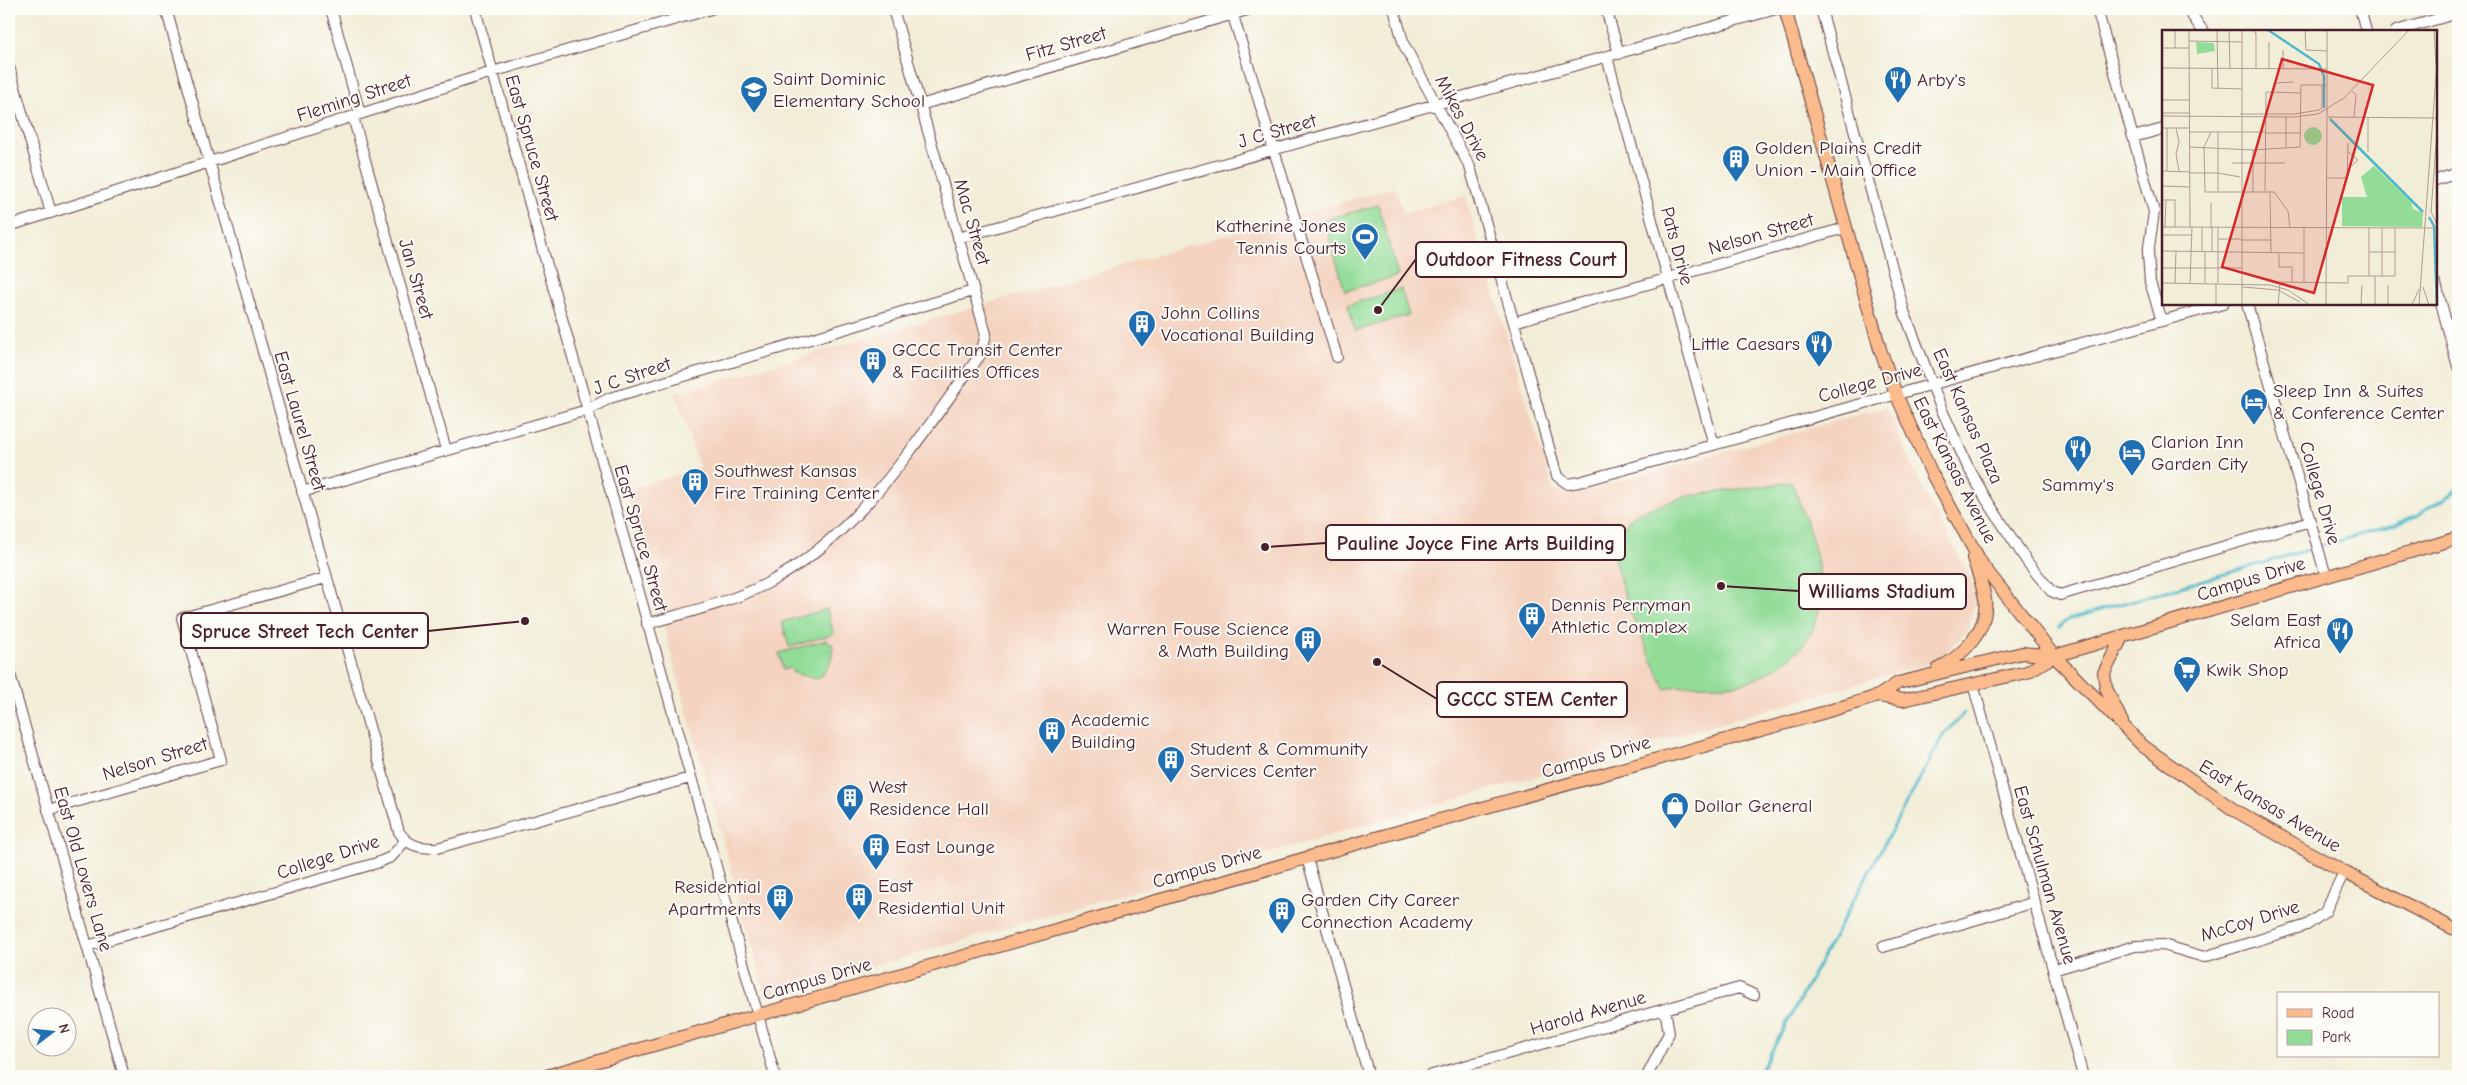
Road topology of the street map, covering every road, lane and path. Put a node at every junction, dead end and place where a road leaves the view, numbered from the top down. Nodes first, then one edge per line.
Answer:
1 (166, 9) edge
2 (331, 9) edge
3 (475, 9) edge
4 (711, 9) edge
5 (893, 9) edge
6 (1251, 9) edge
7 (1394, 9) edge
8 (1606, 9) edge
9 (1776, 9) edge
10 (1785, 9) edge
11 (1821, 9) edge
12 (2097, 9) edge
13 (2360, 9) edge
14 (1232, 12) edge
15 (2458, 13) edge
16 (2191, 14) dead end
17 (2202, 30) edge
18 (2366, 30) edge
19 (2399, 30) edge
20 (1619, 54) junction
21 (1607, 57) junction
22 (9, 67) edge
23 (492, 72) junction
24 (1435, 104) junction
25 (920, 105) junction
26 (357, 115) junction
27 (2162, 129) edge
28 (2133, 137) junction
29 (1273, 150) junction
30 (208, 163) junction
31 (2458, 173) edge
32 (2437, 180) edge
33 (51, 213) junction
34 (9, 226) edge
35 (1845, 228) junction
36 (958, 238) junction
37 (1668, 278) junction
38 (2437, 288) edge
39 (973, 291) junction
40 (2218, 305) edge
41 (2247, 305) edge
42 (2162, 321) junction
43 (1514, 322) junction
44 (1336, 357) dead end
45 (2458, 367) edge
46 (1932, 385) junction
47 (1896, 394) junction
48 (587, 410) junction
49 (1714, 444) junction
50 (446, 450) junction
51 (1557, 476) joint
52 (302, 492) junction
53 (2310, 521) junction
54 (2458, 538) edge
55 (1969, 543) junction
56 (2326, 576) junction
57 (326, 578) junction
58 (647, 624) junction
59 (2122, 637) junction
60 (2054, 656) junction
61 (10, 677) edge
62 (1924, 677) junction
63 (1973, 684) junction
64 (1878, 696) junction
65 (2125, 728) junction
66 (690, 778) junction
67 (48, 810) junction
68 (405, 841) junction
69 (1307, 858) junction
70 (2344, 872) junction
71 (2035, 902) junction
72 (2458, 931) edge
73 (87, 946) junction
74 (1883, 947) dead end
75 (2053, 970) junction
76 (1754, 996) dead end
77 (1666, 1008) junction
78 (758, 1016) junction
79 (1461, 1072) edge
80 (124, 1076) edge
81 (546, 1076) edge
82 (775, 1076) edge
83 (1369, 1076) edge
84 (1429, 1076) edge
85 (1647, 1076) edge
86 (2082, 1076) edge

1 - 30 street, East Laurel Street
2 - 26 street, Jan Street
3 - 23 street, East Spruce Street
4 - 23 street, Fleming Street
5 - 25 street, Mac Street
6 - 14 street, Fitz Street
7 - 24 street, Mikes Drive
8 - 20 street
9 - 20 street
10 - 35 main road, East Kansas Avenue
11 - 46 street, East Kansas Plaza
12 - 28 street
13 - 18 street
14 - 25 street, Fitz Street
14 - 29 street
15 - 19 street
16 - 17 street
20 - 21 street, J C Street
21 - 24 street, J C Street
21 - 37 street, Pats Drive
22 - 33 street
23 - 26 street, Fleming Street
23 - 48 street, East Spruce Street
24 - 29 street, J C Street
24 - 43 street, Mikes Drive
25 - 36 street, Mac Street
26 - 30 street, Fleming Street
26 - 50 street, Jan Street
27 - 28 street
28 - 42 street
29 - 36 street, J C Street
29 - 44 street
30 - 33 street, Fleming Street
30 - 52 street, East Laurel Street
31 - 32 street
33 - 34 street, Fleming Street
35 - 37 street, Nelson Street
35 - 47 main road, East Kansas Avenue
36 - 39 street, Mac Street
37 - 43 street, Nelson Street
37 - 49 street, Pats Drive
38 - 45 street
39 - 48 street, J C Street
39 - 58 street, Mac Street
40 - 42 street, College Drive
41 - 53 street, College Drive
42 - 46 street, College Drive
43 - 51 street, Mikes Drive
46 - 47 street, College Drive
46 - 53 street, East Kansas Plaza
47 - 49 street, College Drive
47 - 55 main road, East Kansas Avenue
48 - 50 street, J C Street
48 - 58 street, East Spruce Street
49 - 51 street, College Drive
50 - 52 street, J C Street
52 - 57 street, East Laurel Street
53 - 56 street, College Drive
54 - 56 main road, Campus Drive
55 - 60 main road, East Kansas Avenue
55 - 62 main road
56 - 59 main road, Campus Drive
57 - 67 street, Nelson Street
57 - 68 street, East Laurel Street
58 - 66 street, East Spruce Street
59 - 60 main road, Campus Drive
59 - 65 main road
60 - 62 main road, Campus Drive
60 - 63 main road, Campus Drive
60 - 65 main road, East Kansas Avenue
61 - 67 street, East Old Lovers Lane
62 - 64 main road, Campus Drive
63 - 64 main road, Campus Drive
63 - 71 street, East Schulman Avenue
64 - 69 main road, Campus Drive
65 - 70 main road, East Kansas Avenue
66 - 68 street, College Drive
66 - 78 street, East Spruce Street
67 - 73 street, East Old Lovers Lane
68 - 73 street, College Drive
69 - 78 main road, Campus Drive
69 - 83 street
70 - 72 main road, East Kansas Avenue
70 - 75 street, McCoy Drive
71 - 74 street
71 - 75 street, East Schulman Avenue
73 - 80 street, East Old Lovers Lane
75 - 86 street, East Schulman Avenue
76 - 77 street, Harold Avenue
77 - 79 street, Harold Avenue
77 - 85 street
78 - 81 main road, Campus Drive
78 - 82 street, East Spruce Street
79 - 84 street, Harold Avenue

